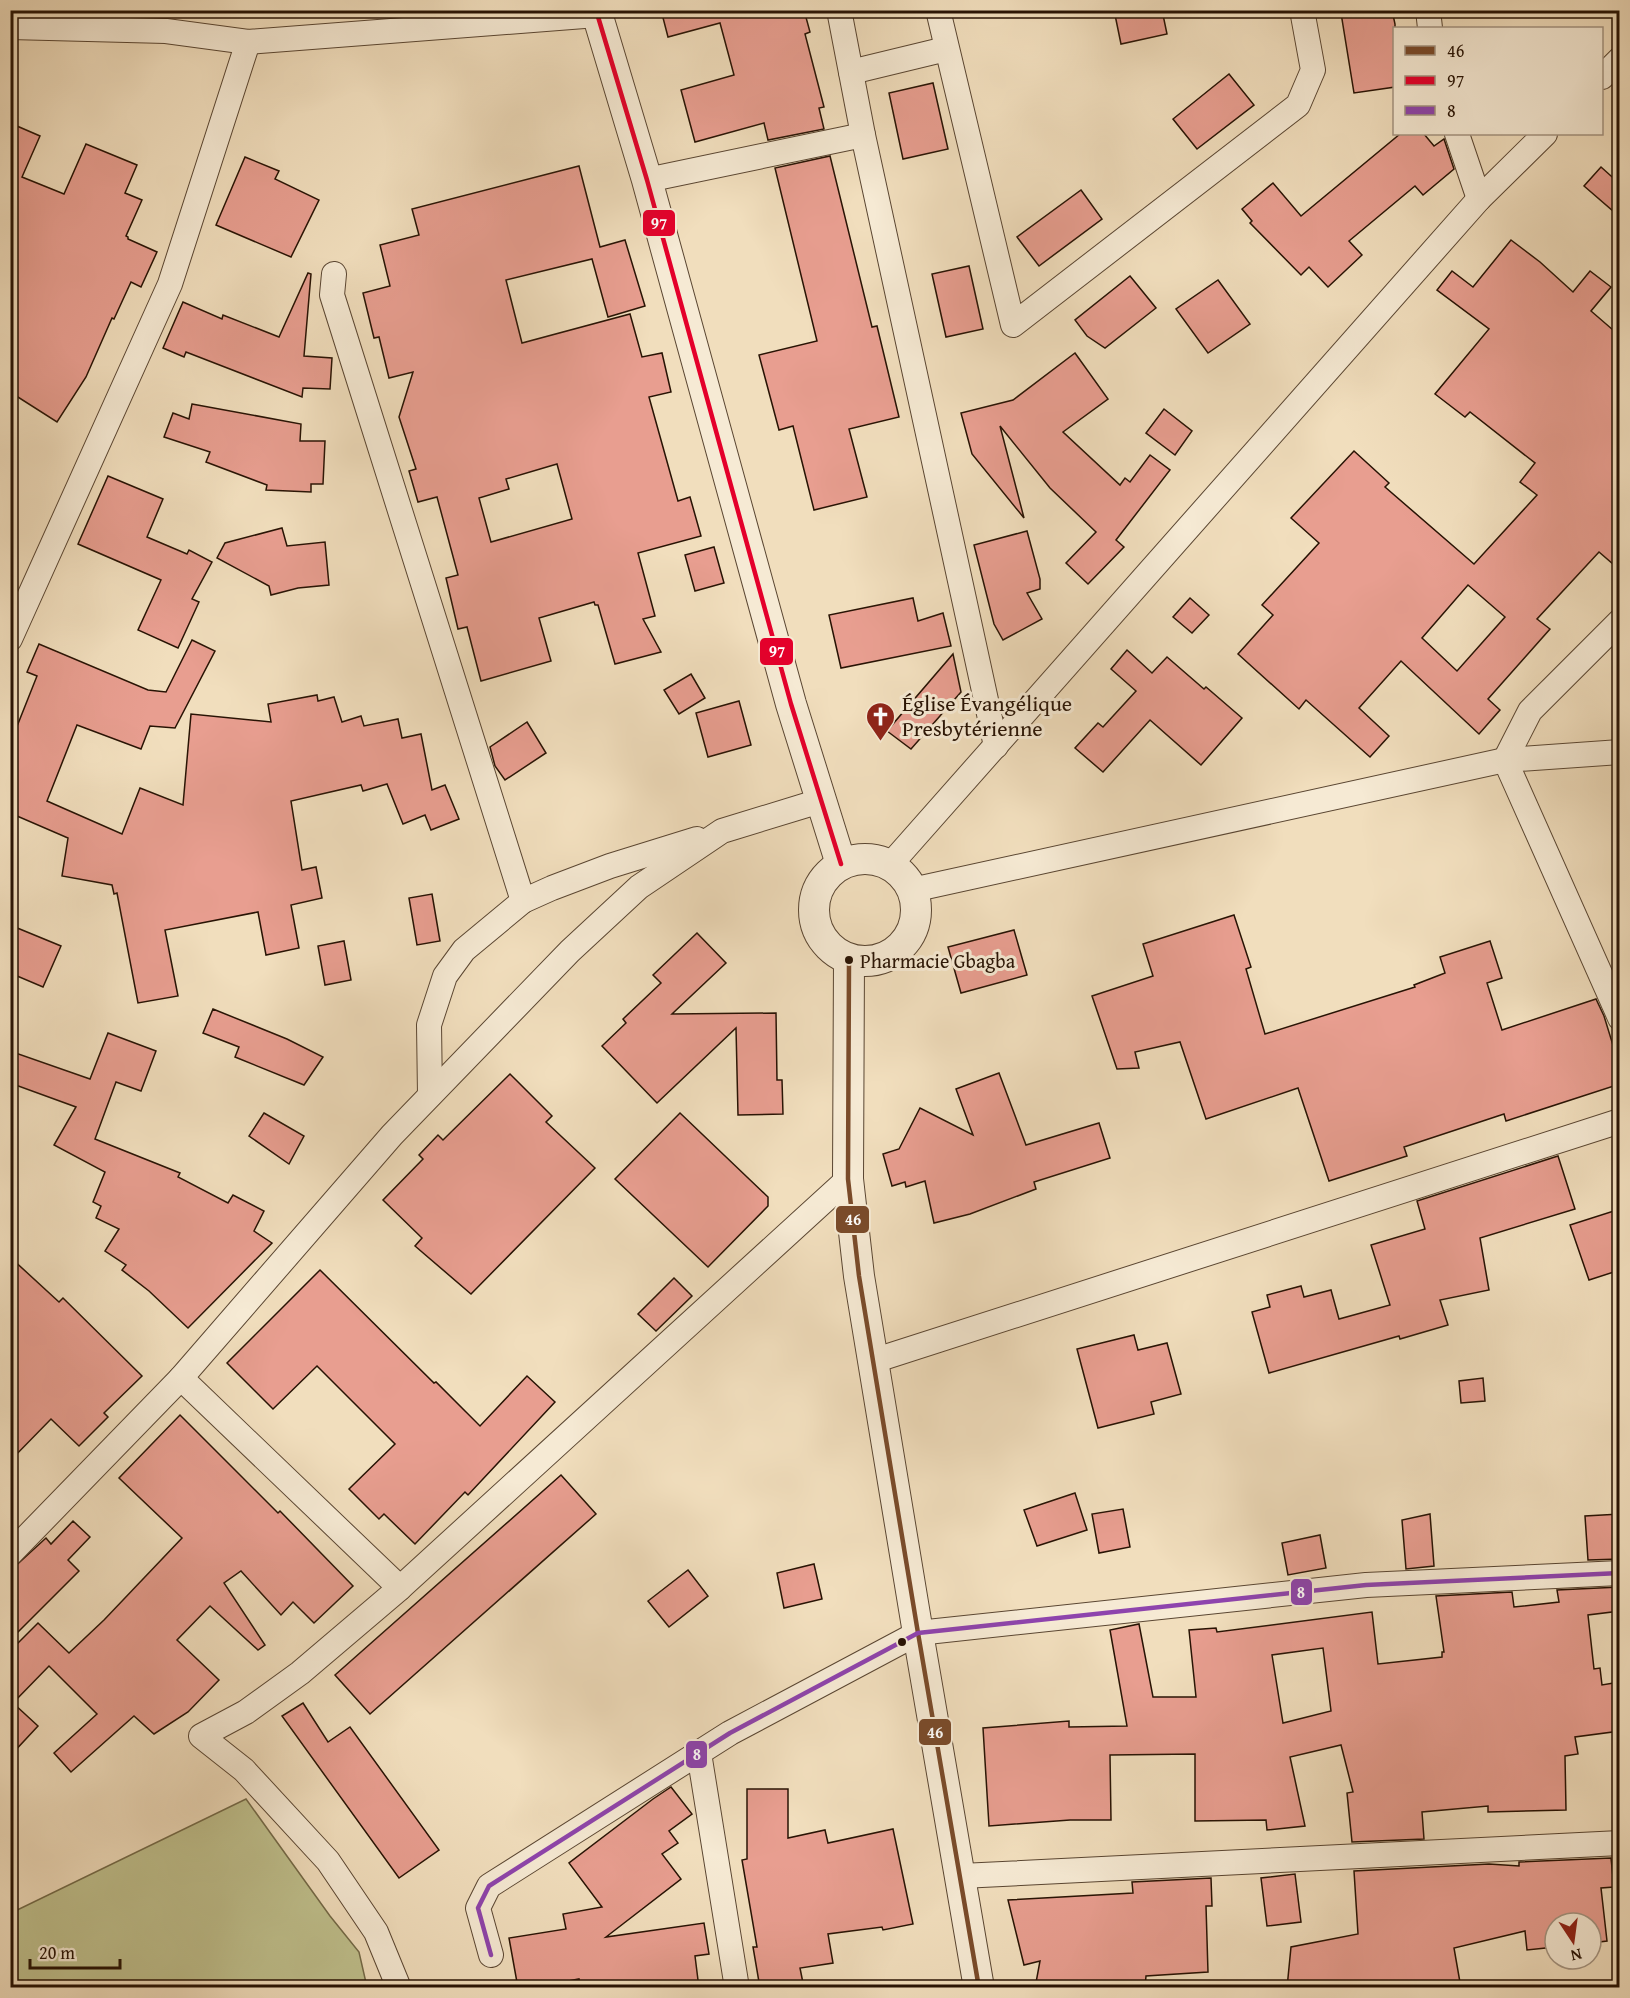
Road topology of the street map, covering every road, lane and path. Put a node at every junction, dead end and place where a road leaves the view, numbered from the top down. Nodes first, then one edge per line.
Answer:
1 (839, 10) edge
2 (938, 10) edge
3 (1302, 10) edge
4 (1428, 10) edge
5 (596, 13) edge
6 (165, 21) edge
7 (10, 27) edge
8 (1430, 27) edge
9 (248, 42) junction
10 (946, 49) junction
11 (1620, 59) edge
12 (851, 72) junction
13 (1603, 76) edge
14 (863, 135) junction
15 (1457, 135) edge
16 (1544, 135) edge
17 (647, 180) junction
18 (1479, 199) junction
19 (334, 274) dead end
20 (1620, 621) edge
21 (12, 629) edge
22 (996, 746) junction
23 (1620, 753) edge
24 (1505, 760) junction
25 (820, 801) junction
26 (722, 831) junction
27 (842, 864) junction
28 (890, 866) junction
29 (912, 890) junction
30 (524, 901) junction
31 (849, 960) junction
32 (1620, 1017) edge
33 (430, 1095) junction
34 (1620, 1121) edge
35 (848, 1179) junction
36 (873, 1361) junction
37 (181, 1378) junction
38 (10, 1554) edge
39 (1620, 1573) edge
40 (400, 1588) junction
41 (918, 1633) junction
42 (699, 1753) junction
43 (1620, 1844) edge
44 (961, 1876) junction
45 (491, 1955) dead end
46 (399, 1988) edge
47 (736, 1988) edge
48 (980, 1988) edge

1 - 12 street
2 - 10 street
3 - 10 street
4 - 8 street
5 - 9 street
5 - 17 street
6 - 7 street
6 - 9 street
9 - 21 street
10 - 12 street
11 - 13 street
12 - 14 street
14 - 17 street
14 - 22 street
15 - 18 street
16 - 18 street
17 - 25 street
18 - 22 street
19 - 30 street
20 - 24 street
22 - 28 street
23 - 24 street
24 - 29 street
24 - 32 street
25 - 26 street
25 - 27 street
26 - 30 street
26 - 33 street
27 - 28 street
27 - 31 street
28 - 29 street
29 - 31 street
30 - 33 street
31 - 35 street
33 - 37 street
34 - 36 street
35 - 36 street
35 - 40 street
36 - 41 street
37 - 38 street
37 - 40 street
39 - 41 street
40 - 46 street
41 - 42 street
41 - 44 street
42 - 45 street
42 - 47 street
43 - 44 street
44 - 48 street

